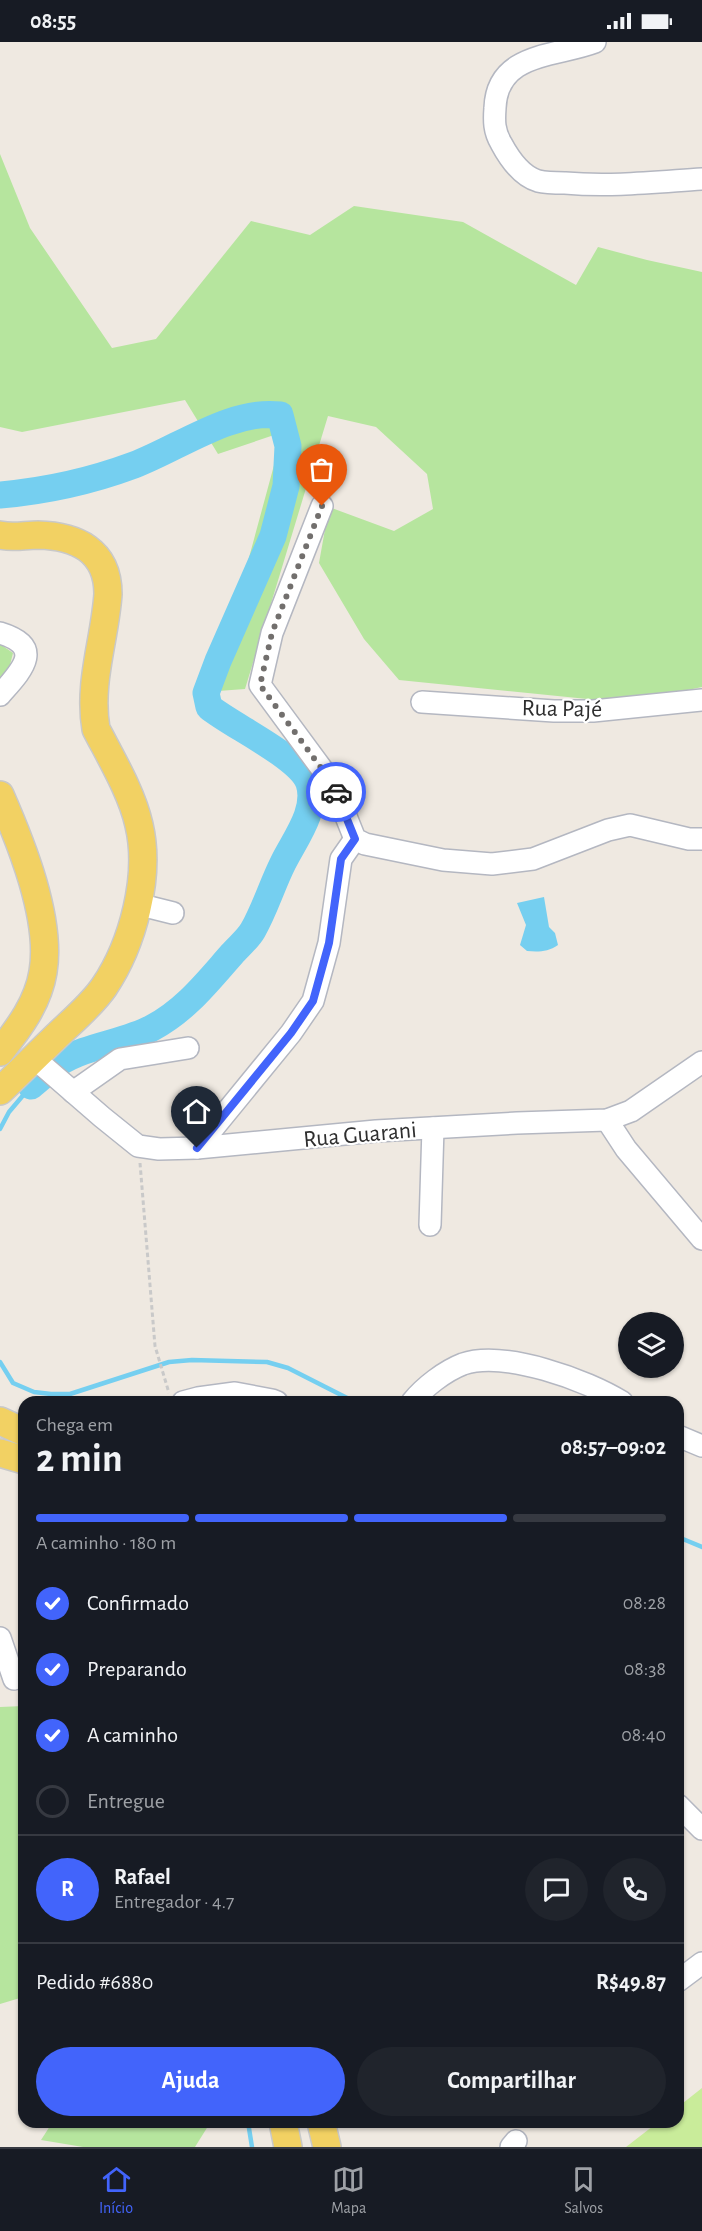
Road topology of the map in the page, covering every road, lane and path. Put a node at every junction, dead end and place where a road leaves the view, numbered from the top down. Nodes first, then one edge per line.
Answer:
1 (595, 42) edge
2 (702, 179) edge
3 (322, 506) dead end
4 (0, 535) edge
5 (0, 633) edge
6 (0, 695) edge
7 (702, 700) edge
8 (422, 702) dead end
9 (0, 795) edge
10 (355, 839) junction
11 (702, 839) edge
12 (137, 904) junction
13 (173, 912) dead end
14 (188, 1048) dead end
15 (0, 1052) edge
16 (702, 1062) edge
17 (44, 1067) junction
18 (0, 1091) edge
19 (73, 1092) junction
20 (607, 1120) junction
21 (433, 1128) junction
22 (138, 1146) junction
23 (197, 1148) junction
24 (430, 1225) dead end
25 (702, 1239) edge
26 (165, 1377) dead end
27 (216, 1396) edge
28 (246, 1396) edge
29 (416, 1396) edge
30 (612, 1396) edge
31 (684, 1438) edge
32 (702, 1446) edge
33 (0, 1454) edge
34 (18, 1458) edge
35 (0, 1638) edge
36 (14, 1679) dead end
37 (684, 1811) edge
38 (702, 1830) edge
39 (701, 1969) edge
40 (684, 1978) edge
41 (284, 2128) edge
42 (322, 2128) edge
43 (288, 2147) edge
44 (327, 2147) edge

1 - 2 street
3 - 10 street
4 - 12 main road
5 - 6 street
7 - 8 street, Rua Pajé
9 - 15 main road
10 - 11 street
10 - 23 street
12 - 13 street
12 - 17 main road
14 - 19 street
16 - 20 street, Rua Guarani
17 - 18 main road
17 - 19 street
19 - 22 street
20 - 21 street, Rua Guarani
20 - 25 street
21 - 23 street, Rua Guarani
21 - 24 street
22 - 23 street, Rua Guarani
22 - 26 path
27 - 28 street
29 - 30 street
31 - 32 street
33 - 34 main road
35 - 36 street
37 - 38 street
39 - 40 street
41 - 43 main road
42 - 44 main road

